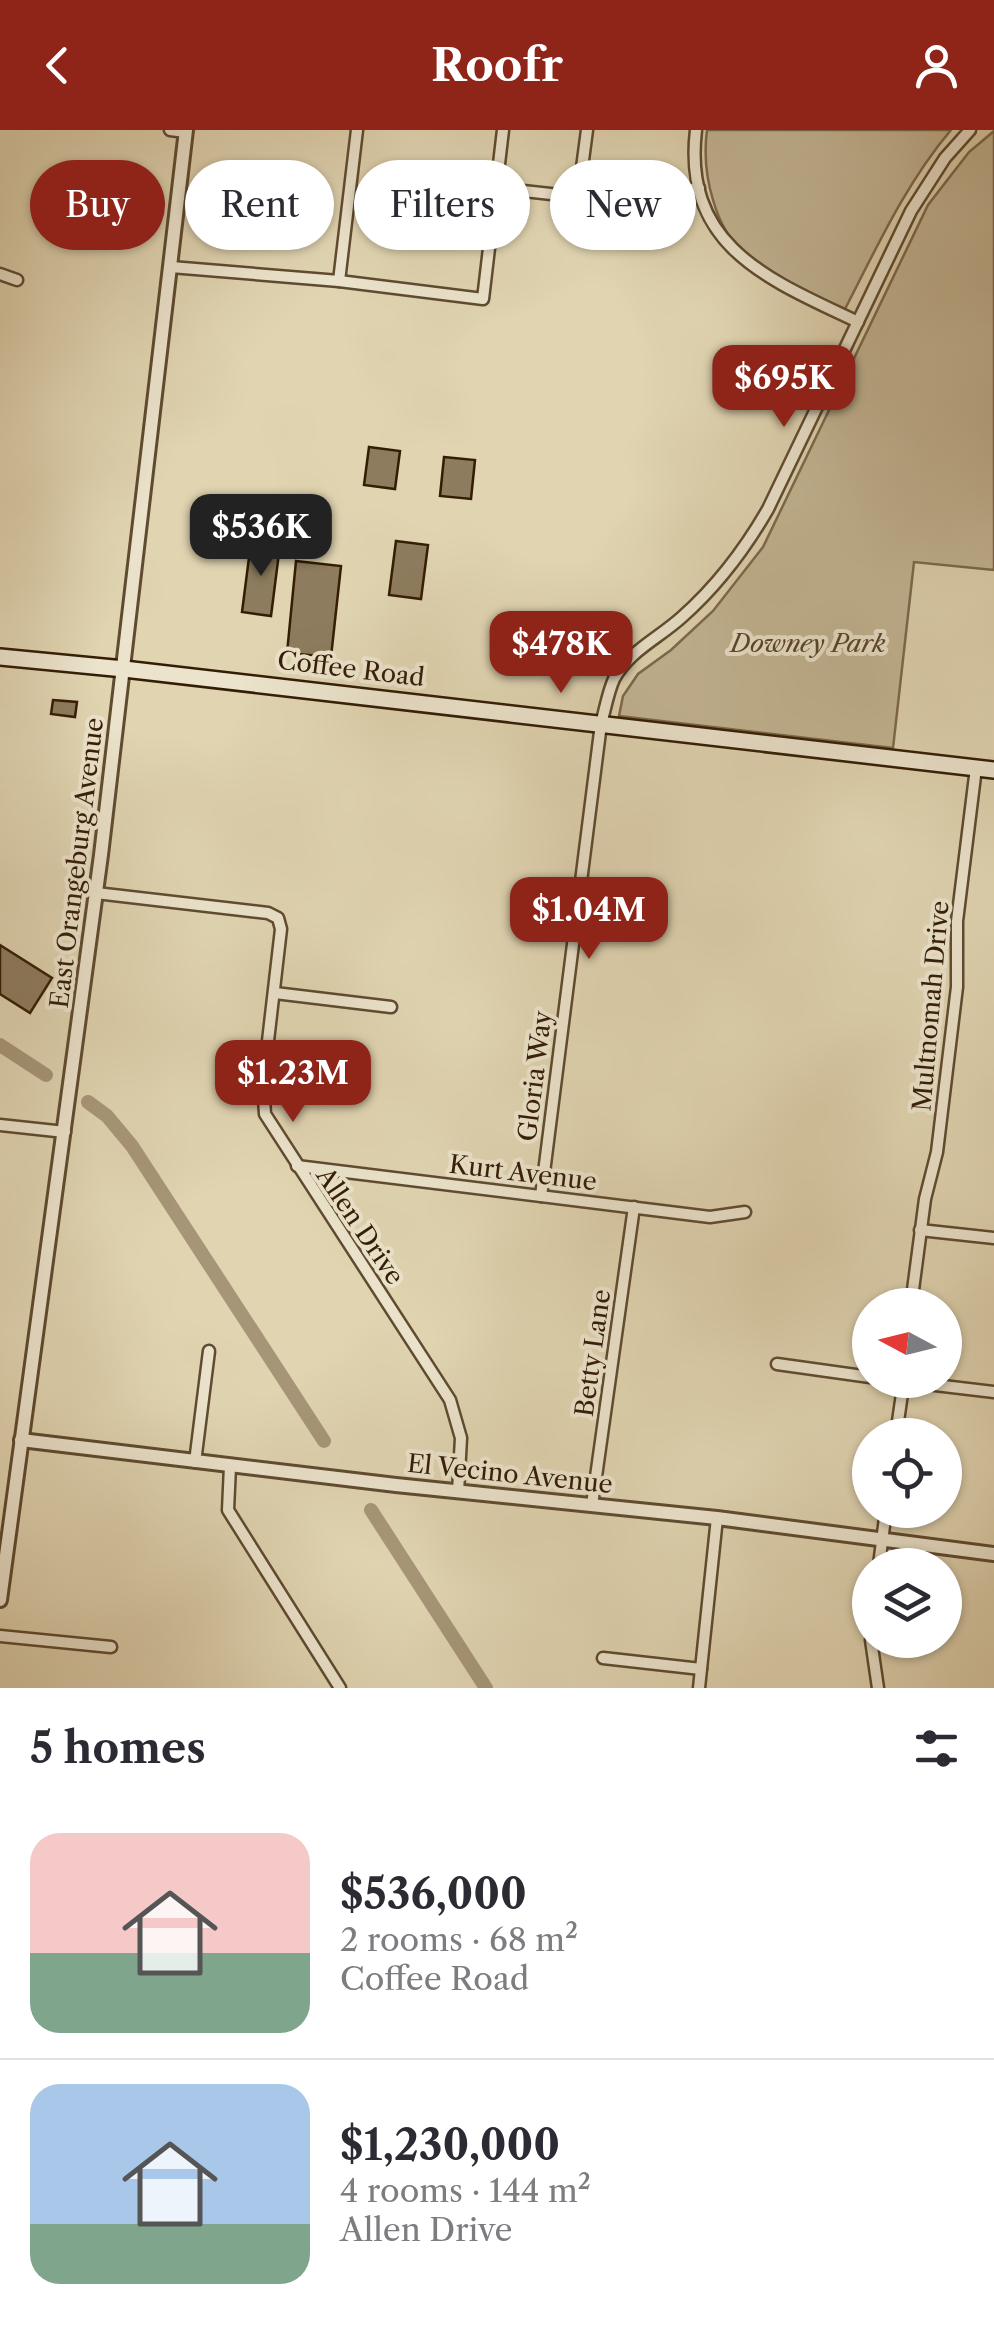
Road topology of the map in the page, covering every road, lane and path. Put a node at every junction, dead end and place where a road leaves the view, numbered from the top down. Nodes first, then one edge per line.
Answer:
1 (170, 130) edge
2 (357, 130) edge
3 (503, 130) edge
4 (587, 130) edge
5 (696, 130) edge
6 (970, 130) edge
7 (186, 131) edge
8 (499, 160) edge
9 (583, 160) edge
10 (699, 188) junction
11 (696, 189) edge
12 (489, 250) edge
13 (170, 266) junction
14 (0, 274) edge
15 (17, 280) dead end
16 (339, 281) junction
17 (858, 322) junction
18 (0, 658) edge
19 (124, 669) junction
20 (601, 724) junction
21 (976, 768) junction
22 (994, 770) edge
23 (96, 893) junction
24 (275, 993) junction
25 (391, 1007) dead end
26 (0, 1125) edge
27 (65, 1132) junction
28 (296, 1166) junction
29 (541, 1196) junction
30 (634, 1206) junction
31 (745, 1212) dead end
32 (920, 1230) junction
33 (994, 1238) edge
34 (913, 1288) edge
35 (209, 1350) dead end
36 (777, 1364) dead end
37 (852, 1375) edge
38 (962, 1388) edge
39 (994, 1392) edge
40 (21, 1440) junction
41 (195, 1462) junction
42 (230, 1466) junction
43 (458, 1492) junction
44 (592, 1505) junction
45 (6, 1512) edge
46 (717, 1518) junction
47 (884, 1528) edge
48 (882, 1541) junction
49 (881, 1548) edge
50 (994, 1554) edge
51 (0, 1600) edge
52 (0, 1636) edge
53 (111, 1648) dead end
54 (603, 1658) dead end
55 (873, 1658) edge
56 (701, 1669) junction
57 (340, 1688) edge
58 (699, 1688) edge
59 (878, 1688) edge

1 - 7 street
2 - 16 street
3 - 8 street
4 - 9 street
5 - 10 street
6 - 17 street, Gloria Way
7 - 13 street, East Orangeburg Avenue
10 - 11 street
10 - 17 street
12 - 16 street
13 - 16 street
13 - 19 street, East Orangeburg Avenue
14 - 15 street
17 - 20 street, Gloria Way
18 - 19 main road, Coffee Road
19 - 20 main road, Coffee Road
19 - 23 street, East Orangeburg Avenue
20 - 21 main road, Coffee Road
20 - 29 street, Gloria Way
21 - 22 main road, Coffee Road
21 - 32 street, Multnomah Drive
23 - 24 street, Allen Drive
23 - 27 street, East Orangeburg Avenue
24 - 25 street
24 - 28 street, Allen Drive
26 - 27 street
27 - 40 street, East Orangeburg Avenue
28 - 29 street, Kurt Avenue
28 - 43 street, Allen Drive
29 - 30 street, Kurt Avenue
30 - 31 street, Kurt Avenue
30 - 44 street, Betty Lane
32 - 33 street
32 - 34 street, Multnomah Drive
35 - 41 street
36 - 37 street
38 - 39 street
40 - 41 street, El Vecino Avenue
40 - 45 street, East Orangeburg Avenue
41 - 42 street, El Vecino Avenue
42 - 43 street, El Vecino Avenue
42 - 57 street
43 - 44 street, El Vecino Avenue
44 - 46 street, El Vecino Avenue
45 - 51 street, East Orangeburg Avenue
46 - 48 street, El Vecino Avenue
46 - 56 street
47 - 48 street
48 - 49 street
48 - 50 street, El Vecino Avenue
52 - 53 street
54 - 56 street
55 - 59 street
56 - 58 street

